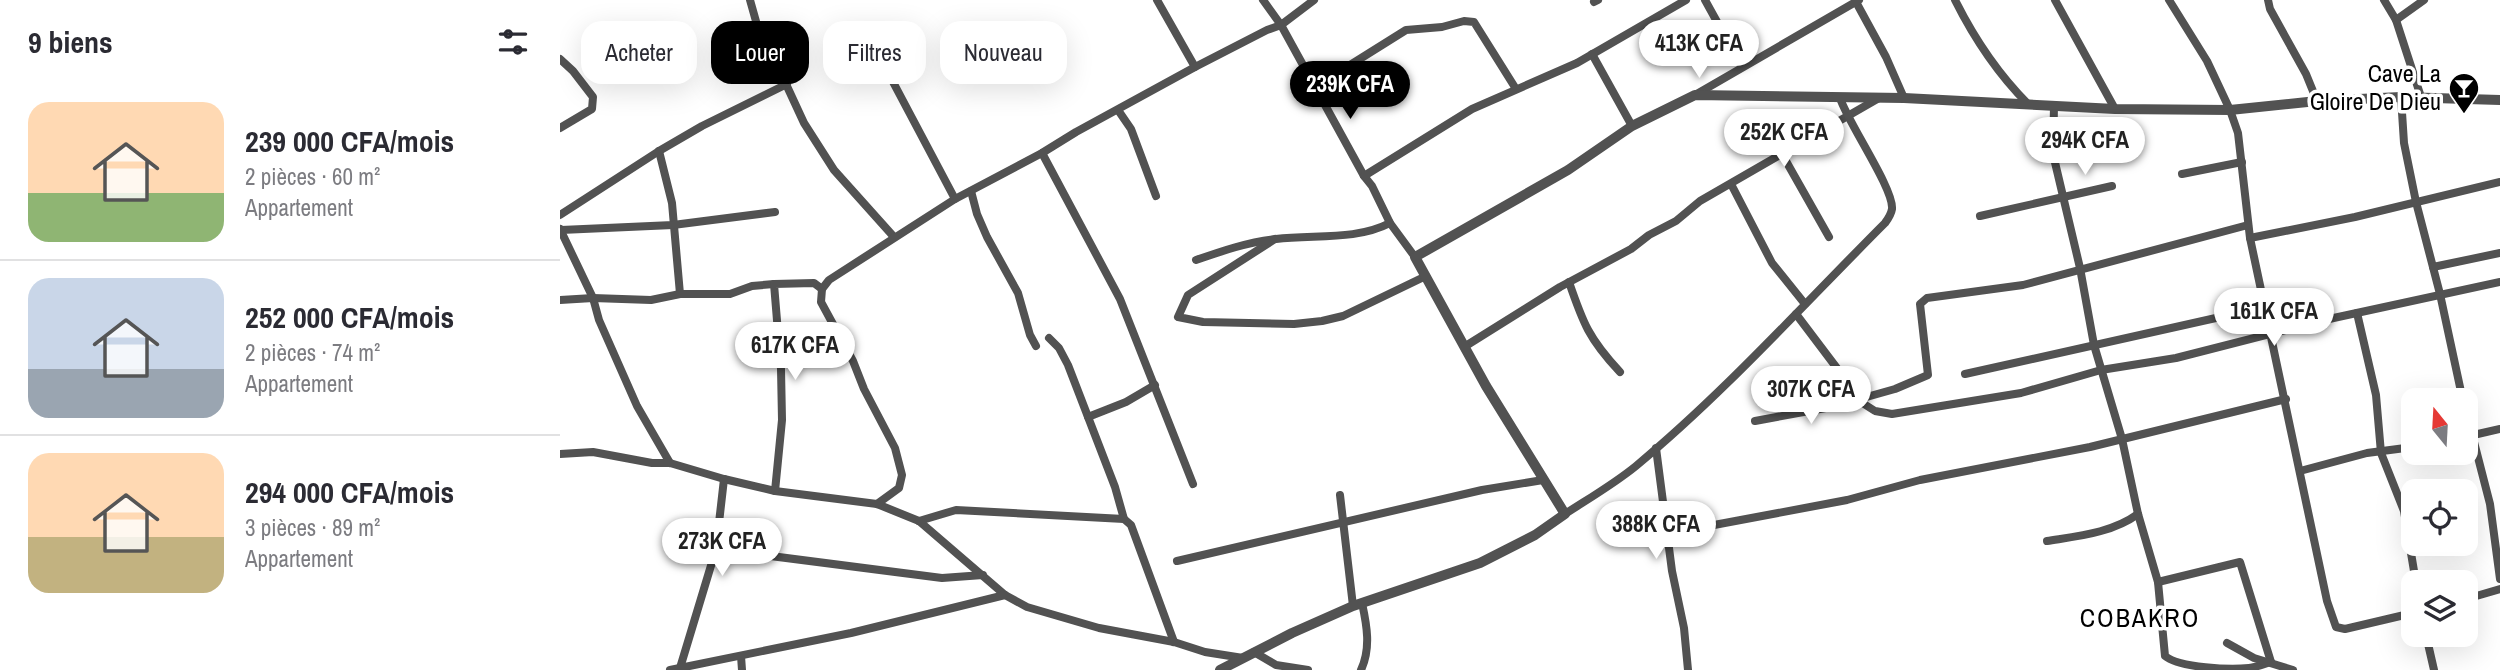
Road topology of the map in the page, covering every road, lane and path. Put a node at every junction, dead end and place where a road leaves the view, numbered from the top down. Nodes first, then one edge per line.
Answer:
1 (750, 0) edge
2 (1157, 0) edge
3 (1263, 0) edge
4 (1314, 0) edge
5 (1686, 0) edge
6 (1705, 0) edge
7 (1955, 0) edge
8 (2055, 0) edge
9 (2169, 0) edge
10 (2267, 0) edge
11 (2384, 0) edge
12 (2424, 0) edge
13 (1858, 1) edge
14 (2396, 20) junction
15 (757, 21) edge
16 (1281, 25) junction
17 (1592, 54) junction
18 (560, 60) edge
19 (1195, 66) junction
20 (1742, 67) junction
21 (787, 84) joint
22 (894, 84) edge
23 (1315, 87) junction
24 (1516, 89) junction
25 (1695, 95) junction
26 (2401, 97) junction
27 (2421, 97) junction
28 (1839, 98) junction
29 (1879, 98) junction
30 (1904, 98) junction
31 (2500, 100) edge
32 (2317, 101) junction
33 (2028, 104) junction
34 (2054, 106) junction
35 (2115, 109) junction
36 (1118, 110) junction
37 (2230, 110) junction
38 (1846, 117) junction
39 (1632, 126) junction
40 (560, 128) edge
41 (659, 151) junction
42 (1042, 153) junction
43 (1782, 154) junction
44 (2242, 162) junction
45 (2182, 174) dead end
46 (1364, 176) junction
47 (2500, 183) edge
48 (1731, 184) junction
49 (2112, 186) dead end
50 (971, 191) junction
51 (1156, 196) dead end
52 (2064, 196) junction
53 (954, 199) junction
54 (2416, 202) junction
55 (775, 212) dead end
56 (560, 215) edge
57 (1980, 216) dead end
58 (1390, 223) junction
59 (673, 225) junction
60 (2248, 225) junction
61 (560, 229) edge
62 (894, 237) junction
63 (1829, 237) dead end
64 (1275, 239) junction
65 (2250, 239) junction
66 (2500, 253) edge
67 (1415, 257) junction
68 (1196, 260) dead end
69 (2433, 267) junction
70 (2080, 268) junction
71 (1426, 276) junction
72 (1569, 282) junction
73 (2500, 282) edge
74 (774, 284) junction
75 (822, 289) junction
76 (680, 294) junction
77 (2440, 294) junction
78 (593, 298) junction
79 (560, 300) edge
80 (1805, 304) junction
81 (2265, 307) junction
82 (2357, 313) junction
83 (1796, 314) junction
84 (2272, 334) junction
85 (1049, 338) dead end
86 (2094, 345) junction
87 (1035, 346) dead end
88 (1464, 347) junction
89 (2101, 370) junction
90 (1620, 372) dead end
91 (1965, 374) dead end
92 (1155, 385) junction
93 (2460, 388) edge
94 (1858, 398) junction
95 (2286, 399) junction
96 (1088, 417) junction
97 (1755, 421) dead end
98 (2500, 429) edge
99 (2478, 434) edge
100 (2122, 439) junction
101 (1656, 448) junction
102 (2401, 449) edge
103 (2381, 453) junction
104 (560, 454) edge
105 (670, 463) junction
106 (2478, 466) edge
107 (2300, 471) junction
108 (724, 480) junction
109 (1543, 480) junction
110 (1193, 484) dead end
111 (775, 491) junction
112 (1340, 495) dead end
113 (877, 504) junction
114 (1565, 514) junction
115 (2138, 514) junction
116 (919, 520) junction
117 (1124, 520) junction
118 (1343, 523) junction
119 (1668, 537) junction
120 (2047, 541) dead end
121 (716, 549) junction
122 (1177, 561) dead end
123 (2414, 570) edge
124 (983, 575) junction
125 (2500, 579) edge
126 (2158, 582) junction
127 (2500, 589) edge
128 (1005, 595) junction
129 (2478, 595) edge
130 (1358, 604) junction
131 (2401, 615) edge
132 (1174, 642) junction
133 (2227, 643) dead end
134 (2429, 647) edge
135 (1254, 652) junction
136 (741, 656) junction
137 (1243, 658) junction
138 (2272, 662) junction
139 (680, 668) junction
140 (670, 670) edge
141 (742, 670) edge
142 (1220, 670) edge
143 (1308, 670) edge
144 (1361, 670) edge
145 (1688, 670) edge
146 (2292, 670) edge
147 (2434, 670) edge

1 - 15 street
2 - 19 street
3 - 16 street
4 - 16 street
5 - 17 street
6 - 20 street
7 - 33 street
8 - 35 street
9 - 37 street
10 - 32 street
11 - 14 street
12 - 14 street
13 - 20 street
13 - 30 street
14 - 27 street
16 - 19 street
16 - 23 street
17 - 24 street
17 - 39 street
18 - 40 street
19 - 36 street
20 - 25 street
21 - 41 street
21 - 62 street
22 - 53 street
23 - 24 street
23 - 46 street
24 - 46 street
25 - 28 street
25 - 39 street
26 - 27 street
26 - 32 street
26 - 54 street
27 - 31 street
28 - 29 street
28 - 38 street
29 - 30 street
29 - 38 street
30 - 33 street
32 - 37 street
33 - 34 street
34 - 35 street
34 - 52 street
35 - 37 street
36 - 42 street
36 - 51 street
37 - 44 street
38 - 43 street
38 - 80 street
39 - 67 street
41 - 56 street
41 - 59 street
42 - 50 street
42 - 92 street
43 - 48 street
43 - 63 street
44 - 45 street
44 - 60 street
46 - 58 street
47 - 54 street
48 - 72 street
48 - 80 street
49 - 52 street
50 - 53 street
50 - 87 street
52 - 57 street
52 - 70 street
53 - 62 street
54 - 65 street
54 - 69 street
55 - 59 street
58 - 64 street
58 - 67 street
59 - 61 street
59 - 76 street
60 - 65 street
60 - 70 street
61 - 78 street
62 - 75 street
64 - 68 street
64 - 71 street
65 - 81 street
66 - 69 street
67 - 71 street
69 - 77 street
70 - 86 street
70 - 94 street
71 - 88 street
72 - 88 street
72 - 90 street
73 - 77 street
74 - 75 street
74 - 76 street
74 - 111 street
75 - 113 street
76 - 78 street
77 - 82 street
77 - 93 street
78 - 79 street
78 - 105 street
80 - 83 street
81 - 84 street
81 - 86 street
82 - 84 street
82 - 103 street
83 - 94 street
83 - 101 street
84 - 89 street
84 - 95 street
85 - 96 street
86 - 89 street
86 - 91 street
88 - 109 street
89 - 94 street
89 - 100 street
92 - 96 street
92 - 110 street
94 - 97 street
95 - 100 street
95 - 107 street
96 - 117 street
98 - 99 street
100 - 115 street
100 - 119 street
101 - 114 street
101 - 119 street
102 - 103 street
103 - 107 street
103 - 123 street
104 - 105 street
105 - 108 street
106 - 125 street
107 - 131 street
108 - 111 street
108 - 121 street
109 - 114 street
109 - 118 street
111 - 113 street
112 - 118 street
113 - 116 street
114 - 130 street
115 - 120 street
115 - 126 street
116 - 117 street
116 - 124 street
117 - 132 street
118 - 122 street
118 - 130 street
119 - 145 street
121 - 124 street
121 - 139 street
124 - 128 street
126 - 138 street
126 - 138 street
127 - 129 street
128 - 132 street
128 - 136 street
130 - 135 street
130 - 144 street
132 - 137 street
133 - 138 street
134 - 147 street
135 - 137 street
135 - 143 street
136 - 139 street
136 - 141 street
137 - 142 street
138 - 146 street
139 - 140 street

